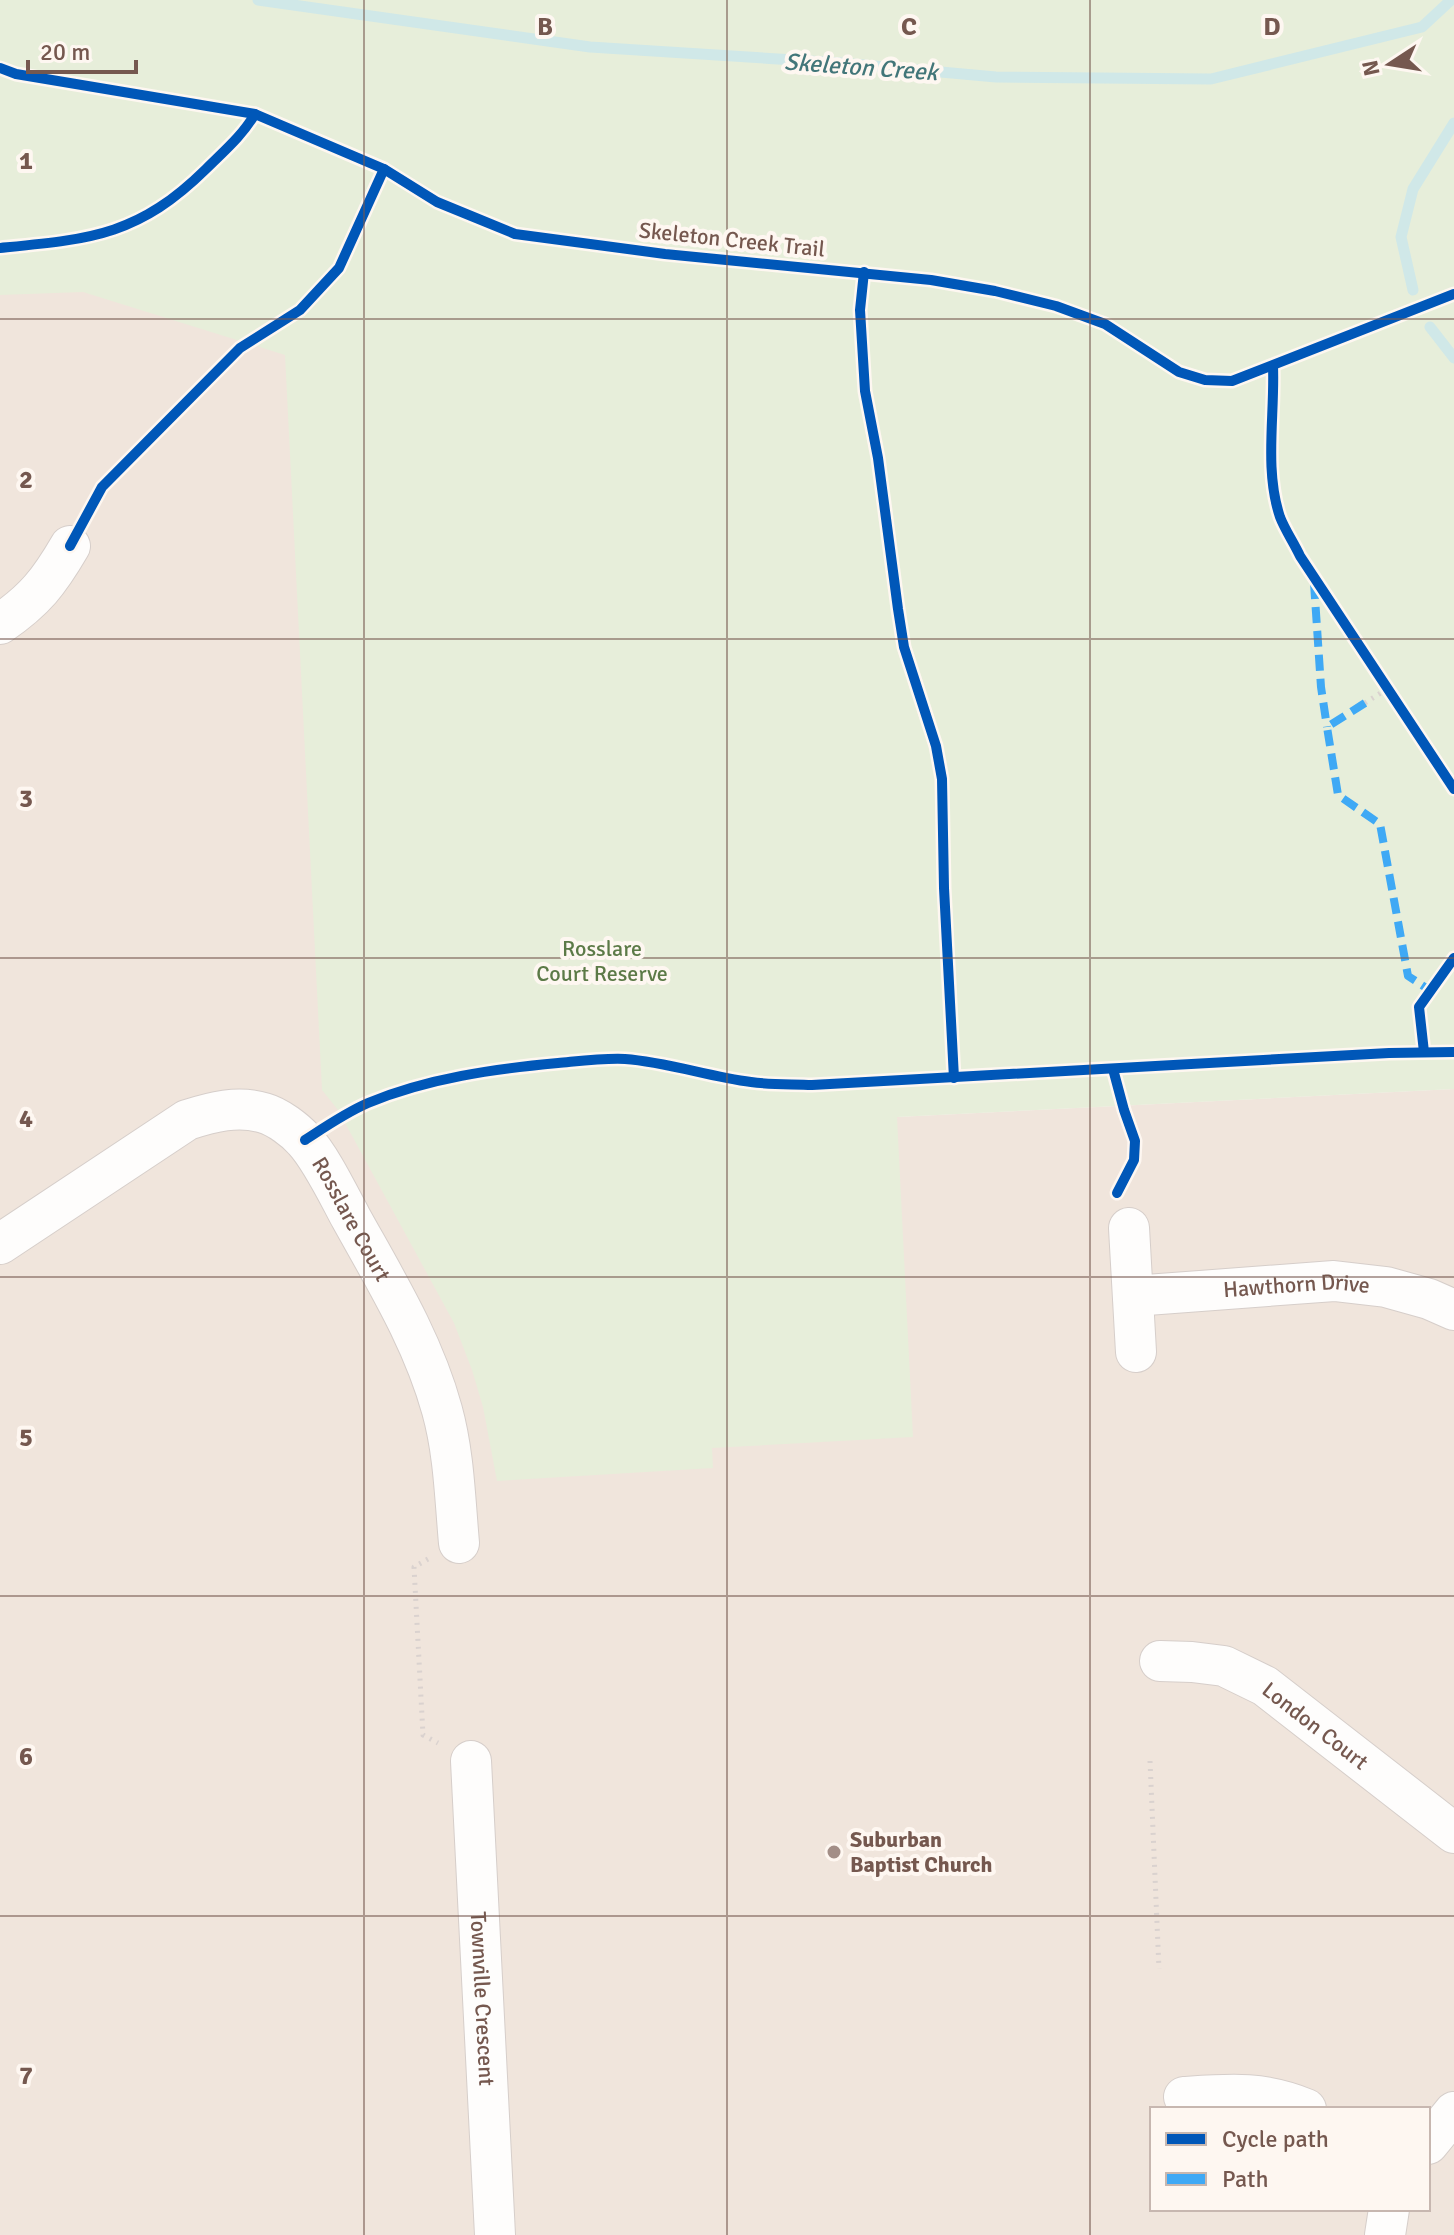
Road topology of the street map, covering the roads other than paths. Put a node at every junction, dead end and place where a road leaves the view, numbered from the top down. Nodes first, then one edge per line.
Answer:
1 (70, 546) dead end
2 (0, 624) edge
3 (1129, 1228) dead end
4 (0, 1244) edge
5 (1133, 1296) junction
6 (1454, 1310) edge
7 (1136, 1352) dead end
8 (459, 1543) road end
9 (1160, 1661) dead end
10 (471, 1761) road end
11 (1454, 1833) edge
12 (1184, 2097) dead end
13 (1301, 2107) edge
14 (1454, 2112) edge
15 (1430, 2142) edge
16 (1389, 2211) edge
17 (495, 2235) edge
18 (1385, 2235) edge

1 - 2 street
3 - 5 street
4 - 8 street, Rosslare Court
5 - 6 street, Hawthorn Drive
5 - 7 street
9 - 11 street, London Court
10 - 17 street, Townville Crescent
12 - 13 street
14 - 15 street
16 - 18 street

